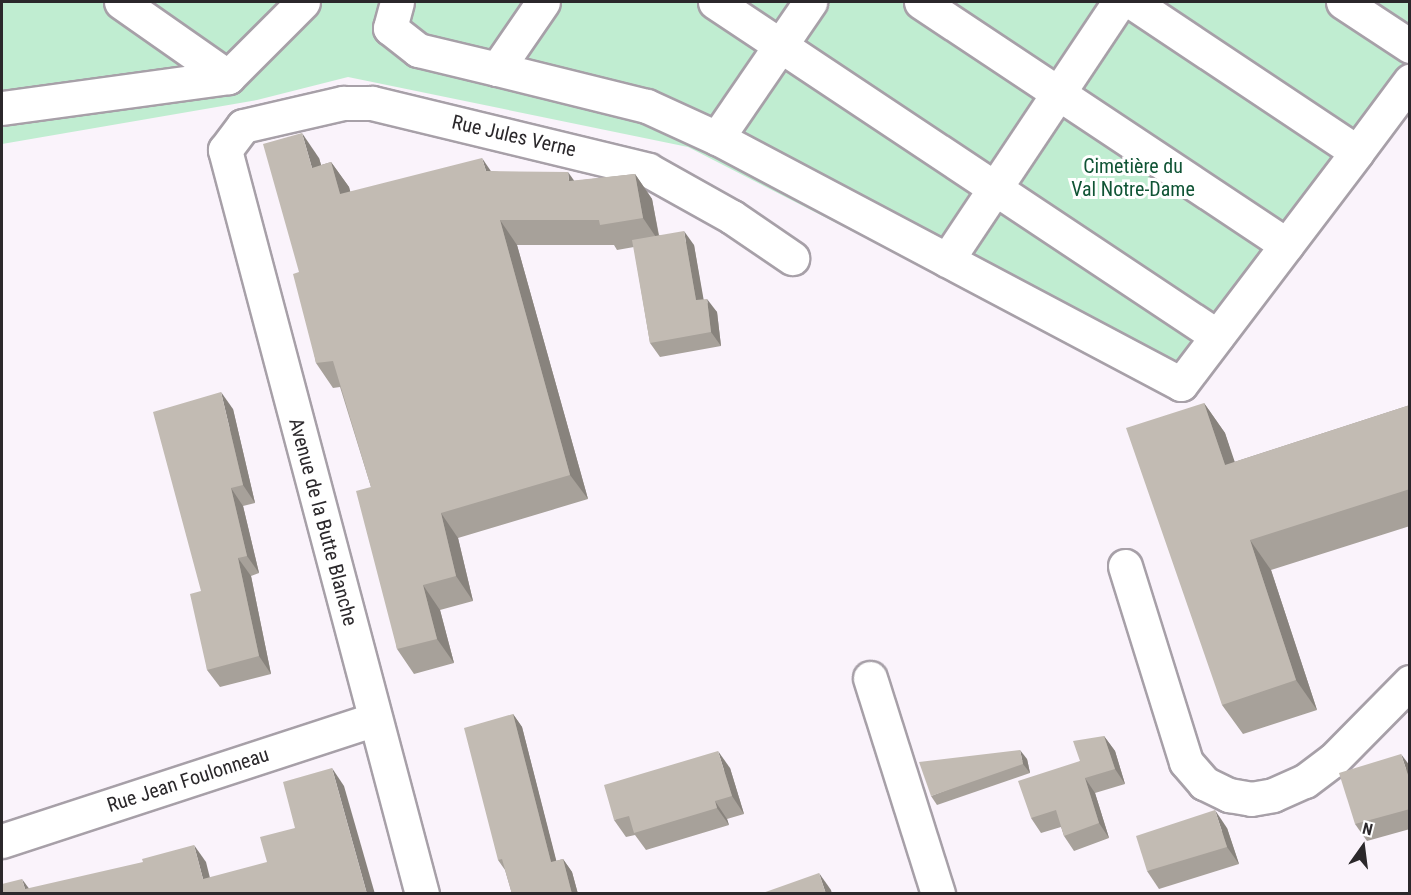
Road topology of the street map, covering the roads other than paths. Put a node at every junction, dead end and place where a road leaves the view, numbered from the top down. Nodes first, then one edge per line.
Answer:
1 (121, 2) edge
2 (303, 2) edge
3 (397, 2) edge
4 (543, 2) edge
5 (715, 2) edge
6 (810, 2) edge
7 (921, 2) edge
8 (1119, 2) edge
9 (1132, 2) edge
10 (1343, 2) edge
11 (780, 45) junction
12 (1410, 46) edge
13 (497, 69) junction
14 (228, 77) junction
15 (1410, 81) edge
16 (1058, 93) junction
17 (2, 108) edge
18 (717, 138) junction
19 (225, 150) joint
20 (1357, 152) junction
21 (995, 188) junction
22 (1287, 245) junction
23 (792, 258) dead end
24 (947, 260) junction
25 (1218, 336) junction
26 (1125, 566) dead end
27 (870, 678) dead end
28 (1410, 682) edge
29 (375, 719) junction
30 (2, 841) edge
31 (422, 894) edge
32 (938, 894) edge

1 - 14 street
2 - 14 street
3 - 13 street
4 - 13 street
5 - 11 street
6 - 11 street
7 - 16 street
8 - 16 street
9 - 20 street
10 - 12 street
11 - 18 street
11 - 21 street
13 - 18 street
14 - 17 street
15 - 20 street
16 - 21 street
16 - 22 street
18 - 24 street
19 - 23 street, Rue Jules Verne
19 - 29 street, Avenue de la Butte Blanche
20 - 22 street
21 - 24 street
21 - 25 street
22 - 25 street
24 - 25 street
26 - 28 street
27 - 32 street
29 - 30 street, Rue Jean Foulonneau
29 - 31 street, Avenue de la Butte Blanche

